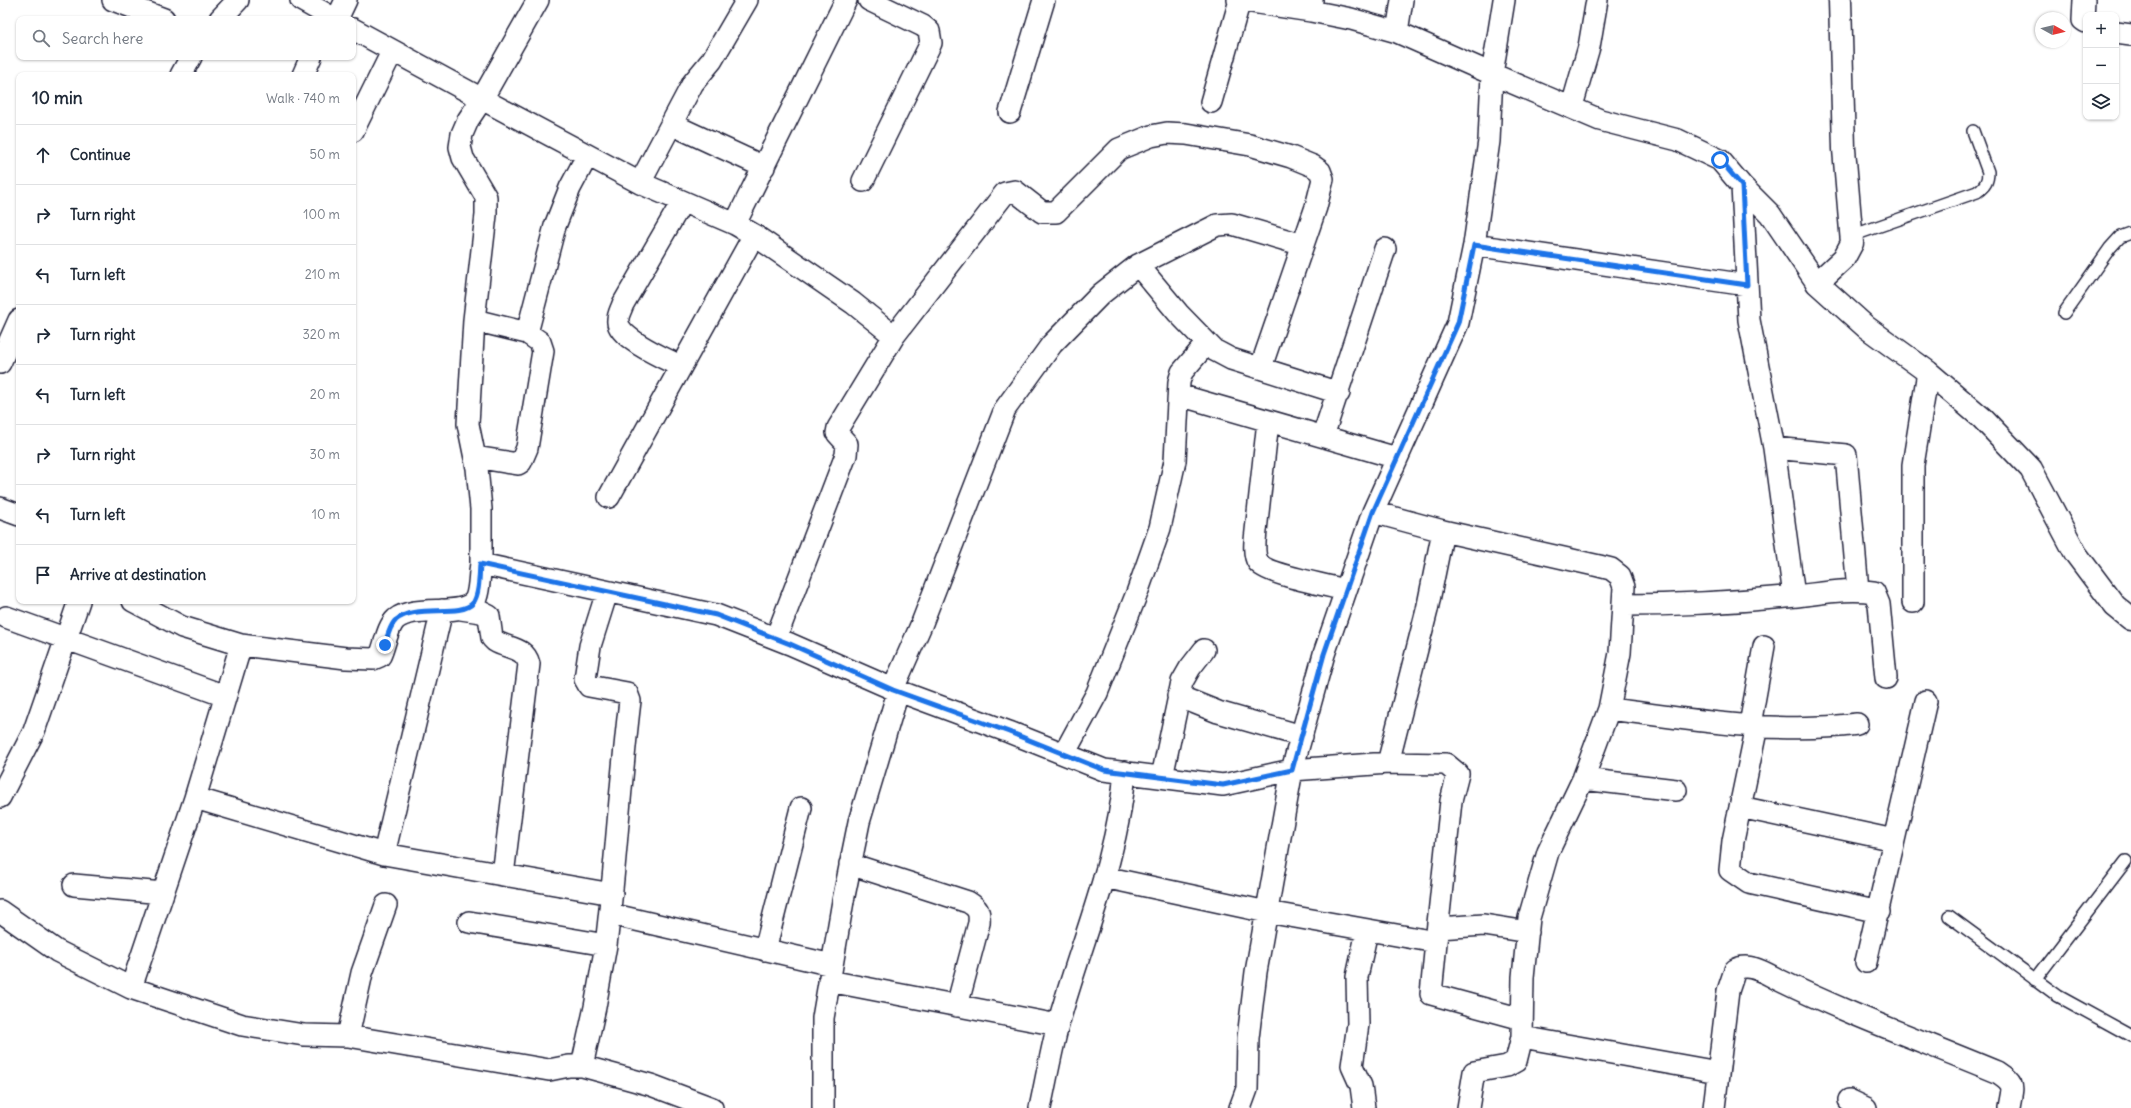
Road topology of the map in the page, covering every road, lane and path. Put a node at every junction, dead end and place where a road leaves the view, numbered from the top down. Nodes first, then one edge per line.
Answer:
1 (113, 0) edge
2 (238, 0) edge
3 (301, 0) edge
4 (346, 0) edge
5 (538, 0) edge
6 (747, 0) edge
7 (846, 0) edge
8 (869, 0) edge
9 (1044, 0) edge
10 (1239, 0) edge
11 (1402, 0) edge
12 (1504, 0) edge
13 (1597, 0) edge
14 (1840, 0) edge
15 (2084, 0) edge
16 (141, 5) edge
17 (1312, 5) edge
18 (2083, 12) edge
19 (159, 16) edge
20 (223, 16) edge
21 (329, 16) edge
22 (334, 16) edge
23 (356, 31) edge
24 (1397, 32) junction
25 (2119, 33) edge
26 (2131, 35) edge
27 (392, 52) junction
28 (310, 60) edge
29 (304, 72) edge
30 (1492, 74) junction
31 (482, 99) junction
32 (1211, 102) dead end
33 (1572, 106) junction
34 (1010, 112) dead end
35 (671, 124) junction
36 (356, 125) edge
37 (1973, 131) dead end
38 (587, 156) junction
39 (764, 167) junction
40 (863, 181) dead end
41 (640, 183) junction
42 (1742, 186) junction
43 (682, 202) junction
44 (735, 224) junction
45 (2131, 233) edge
46 (754, 235) junction
47 (1852, 236) junction
48 (1303, 245) junction
49 (1474, 245) junction
50 (1385, 248) dead end
51 (1138, 265) junction
52 (1817, 283) junction
53 (1747, 285) junction
54 (2064, 313) dead end
55 (474, 320) junction
56 (16, 327) edge
57 (527, 333) junction
58 (894, 336) junction
59 (1206, 344) junction
60 (0, 363) edge
61 (680, 366) junction
62 (1261, 367) junction
63 (1928, 372) junction
64 (1339, 393) junction
65 (1179, 396) junction
66 (1268, 421) junction
67 (1323, 436) junction
68 (1774, 448) junction
69 (475, 457) junction
70 (1397, 458) junction
71 (609, 497) dead end
72 (0, 508) edge
73 (1373, 512) junction
74 (16, 513) edge
75 (1443, 531) junction
76 (480, 564) junction
77 (1346, 590) junction
78 (1858, 590) junction
79 (607, 592) junction
80 (1794, 596) junction
81 (1913, 602) dead end
82 (78, 604) edge
83 (139, 604) edge
84 (1624, 605) junction
85 (451, 610) junction
86 (6, 617) dead end
87 (2131, 618) edge
88 (776, 638) junction
89 (66, 640) junction
90 (241, 645) junction
91 (1764, 646) dead end
92 (1204, 650) dead end
93 (1886, 678) dead end
94 (896, 691) junction
95 (225, 696) junction
96 (1178, 696) junction
97 (1926, 702) dead end
98 (1609, 709) junction
99 (1857, 724) dead end
100 (1754, 726) junction
101 (1302, 736) junction
102 (1064, 754) junction
103 (1388, 763) junction
104 (1292, 770) junction
105 (1125, 772) junction
106 (1162, 777) junction
107 (1583, 779) junction
108 (1676, 790) dead end
109 (0, 797) edge
110 (195, 798) junction
111 (1740, 807) junction
112 (801, 808) dead end
113 (1894, 840) junction
114 (384, 854) junction
115 (2126, 861) dead end
116 (850, 864) junction
117 (503, 875) junction
118 (1104, 877) junction
119 (74, 885) dead end
120 (163, 893) junction
121 (611, 904) junction
122 (386, 905) dead end
123 (0, 912) edge
124 (1267, 912) junction
125 (1879, 912) junction
126 (1949, 916) dead end
127 (469, 922) dead end
128 (1367, 930) junction
129 (1528, 932) junction
130 (1437, 935) junction
131 (606, 945) junction
132 (765, 950) junction
133 (1866, 962) dead end
134 (830, 973) junction
135 (2035, 980) junction
136 (131, 988) junction
137 (957, 1006) junction
138 (1058, 1025) junction
139 (1522, 1028) junction
140 (348, 1036) junction
141 (2131, 1036) edge
142 (582, 1066) junction
143 (1718, 1072) junction
144 (1042, 1107) edge
145 (712, 1108) edge
146 (823, 1108) edge
147 (1240, 1108) edge
148 (1364, 1108) edge
149 (1468, 1108) edge
150 (1714, 1108) edge
151 (2009, 1108) edge

1 - 16 street
2 - 20 street
3 - 21 street
4 - 22 street
5 - 31 street
6 - 35 street
7 - 39 street
8 - 40 street
9 - 34 street
10 - 17 street
10 - 32 street
11 - 24 street
12 - 30 street
13 - 33 street
14 - 47 street
15 - 18 street
16 - 19 street
17 - 24 street
23 - 27 street
24 - 30 street
25 - 26 street
27 - 31 street
27 - 36 street
28 - 29 street
30 - 33 street
30 - 49 street
31 - 38 street
31 - 55 street
33 - 42 street
35 - 39 street
35 - 41 street
37 - 47 lane
38 - 41 street
38 - 57 street
39 - 44 street
41 - 43 street
42 - 52 street
42 - 53 street
43 - 44 street
43 - 61 street
44 - 46 street
45 - 54 lane
46 - 58 street
46 - 61 street
47 - 52 street
48 - 51 street
48 - 58 street
48 - 62 street
49 - 53 street
49 - 70 street
50 - 64 street
51 - 59 street
51 - 94 street
52 - 63 street
53 - 68 street
55 - 57 street
55 - 69 street
56 - 60 street
57 - 69 street
58 - 88 street
59 - 62 street
59 - 65 street
61 - 71 street
62 - 64 street
63 - 81 street
63 - 87 street
64 - 67 street
65 - 66 street
65 - 102 street
66 - 67 street
66 - 77 street
67 - 70 street
68 - 78 street
68 - 80 street
69 - 76 street
70 - 73 street
72 - 74 street
73 - 75 street
73 - 77 street
75 - 84 street
75 - 103 street
76 - 79 street
76 - 85 street
77 - 101 street
78 - 80 street
78 - 93 street
79 - 88 street
79 - 121 street
80 - 84 street
82 - 89 street
83 - 90 street
84 - 98 street
85 - 90 street
85 - 114 street
85 - 117 street
86 - 89 street
88 - 94 street
89 - 95 street
89 - 109 street
90 - 95 street
91 - 100 street
92 - 96 street
94 - 102 street
94 - 116 street
95 - 110 street
96 - 101 street
96 - 106 street
97 - 113 street
98 - 100 street
98 - 107 street
99 - 100 street
100 - 111 street
101 - 104 street
102 - 105 street
103 - 104 street
103 - 130 street
104 - 106 street
104 - 124 street
105 - 106 street
105 - 118 street
107 - 108 street
107 - 129 street
110 - 114 street
110 - 120 street
111 - 113 street
111 - 125 street
112 - 132 street
113 - 125 street
114 - 117 street
115 - 135 lane
116 - 134 street
116 - 137 street
117 - 121 street
118 - 124 street
118 - 138 street
119 - 120 street
120 - 136 street
121 - 131 street
121 - 132 street
122 - 140 street
123 - 136 street
124 - 128 street
124 - 147 street
125 - 133 street
126 - 135 lane
127 - 131 street
128 - 130 street
128 - 148 street
129 - 130 street
129 - 139 street
130 - 139 street
131 - 142 street
132 - 134 street
134 - 137 street
134 - 146 street
135 - 141 lane
136 - 140 street
137 - 138 street
138 - 144 street
139 - 143 street
139 - 149 street
140 - 142 street
142 - 145 street
143 - 150 street
143 - 151 street

